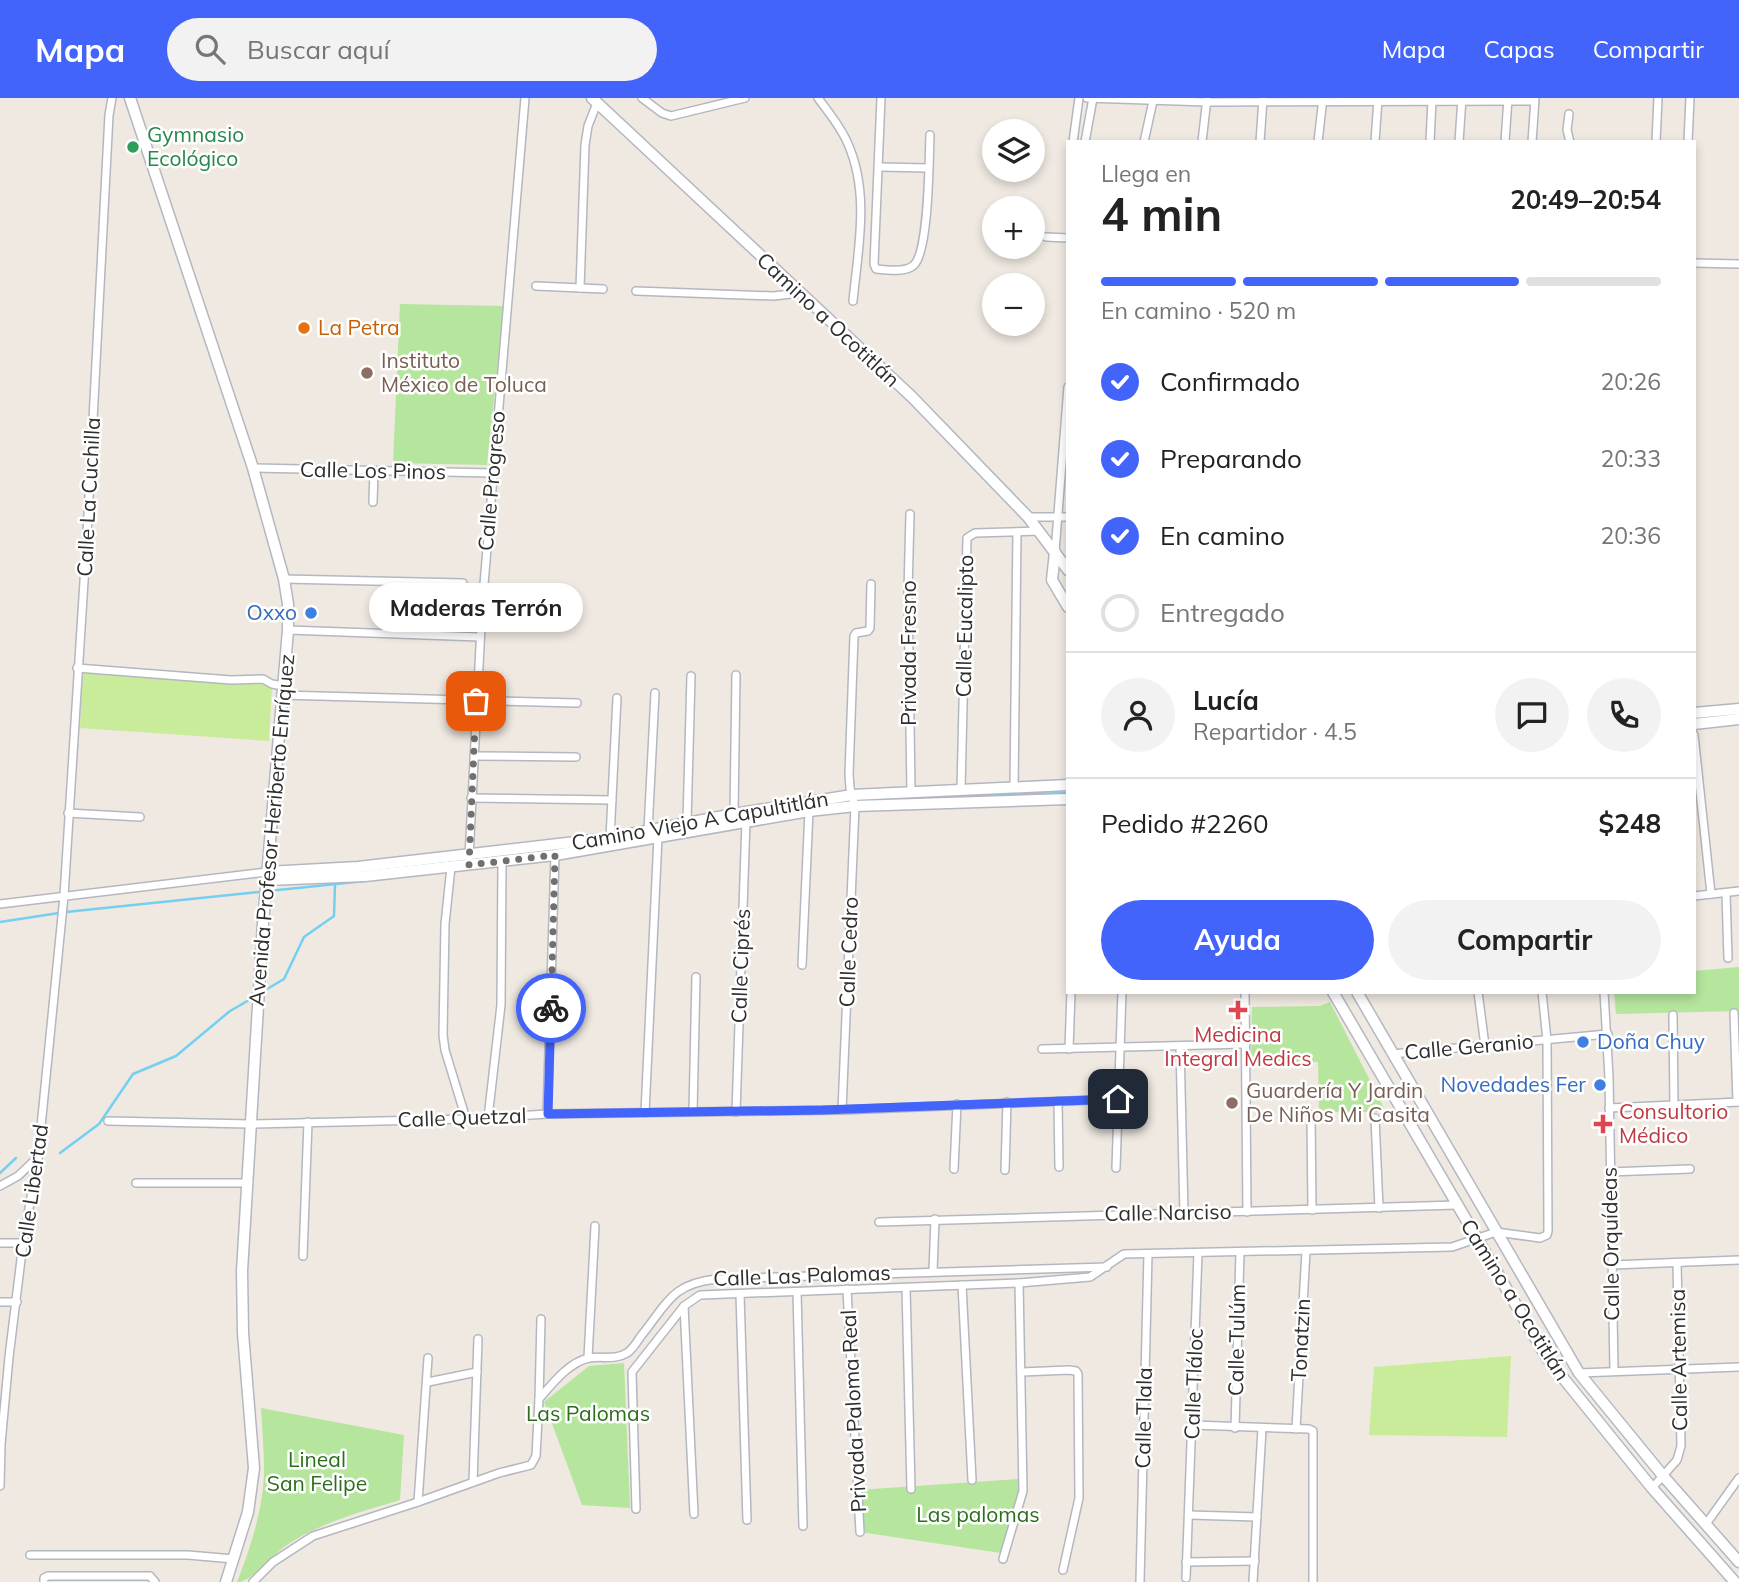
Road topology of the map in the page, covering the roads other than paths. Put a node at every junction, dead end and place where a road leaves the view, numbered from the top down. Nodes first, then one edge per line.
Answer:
1 (112, 98) edge
2 (130, 98) edge
3 (524, 98) edge
4 (642, 98) edge
5 (701, 98) edge
6 (745, 98) edge
7 (818, 98) edge
8 (881, 98) edge
9 (1079, 98) edge
10 (1087, 98) edge
11 (1093, 98) edge
12 (1658, 98) edge
13 (1690, 98) edge
14 (1378, 99) edge
15 (1462, 99) edge
16 (1507, 99) edge
17 (594, 100) edge
18 (1207, 100) edge
19 (1263, 100) edge
20 (1323, 100) edge
21 (1432, 100) junction
22 (1534, 100) edge
23 (1153, 101) junction
24 (703, 108) junction
25 (1569, 114) dead end
26 (930, 135) dead end
27 (1073, 140) edge
28 (1085, 140) edge
29 (1144, 140) edge
30 (1202, 140) edge
31 (1260, 140) edge
32 (1318, 140) edge
33 (1375, 140) edge
34 (1430, 140) edge
35 (1459, 140) edge
36 (1504, 140) edge
37 (1532, 140) edge
38 (1570, 140) edge
39 (1656, 140) edge
40 (1688, 140) edge
41 (880, 167) junction
42 (928, 168) junction
43 (1046, 237) dead end
44 (1066, 238) edge
45 (1696, 263) edge
46 (1739, 264) edge
47 (536, 286) dead end
48 (580, 288) junction
49 (603, 289) dead end
50 (636, 291) dead end
51 (799, 293) junction
52 (853, 301) dead end
53 (1066, 411) edge
54 (253, 468) junction
55 (373, 471) junction
56 (492, 473) junction
57 (373, 502) dead end
58 (910, 514) dead end
59 (1028, 517) junction
60 (1057, 517) junction
61 (1066, 517) edge
62 (1040, 531) junction
63 (1017, 532) junction
64 (1055, 552) junction
65 (1066, 567) edge
66 (284, 579) junction
67 (463, 583) dead end
68 (871, 584) dead end
69 (1066, 604) edge
70 (288, 630) junction
71 (480, 637) junction
72 (77, 668) junction
73 (736, 675) dead end
74 (691, 676) dead end
75 (282, 690) junction
76 (655, 693) dead end
77 (617, 698) dead end
78 (476, 701) junction
79 (577, 703) dead end
80 (1739, 709) edge
81 (1696, 713) edge
82 (1739, 719) edge
83 (1696, 724) edge
84 (1696, 754) edge
85 (474, 756) junction
86 (576, 757) dead end
87 (1066, 785) edge
88 (1014, 788) junction
89 (961, 789) junction
90 (911, 791) junction
91 (852, 795) junction
92 (471, 798) junction
93 (1066, 799) edge
94 (612, 800) junction
95 (855, 806) junction
96 (809, 811) junction
97 (68, 813) junction
98 (734, 814) junction
99 (140, 817) dead end
100 (746, 821) junction
101 (687, 822) junction
102 (648, 831) junction
103 (658, 837) junction
104 (610, 838) junction
105 (555, 855) junction
106 (469, 860) junction
107 (502, 862) junction
108 (451, 867) junction
109 (267, 876) junction
110 (1739, 891) edge
111 (1726, 893) junction
112 (1712, 894) junction
113 (64, 896) junction
114 (1696, 896) edge
115 (0, 904) edge
116 (1728, 958) dead end
117 (802, 965) dead end
118 (696, 976) dead end
119 (1071, 994) edge
120 (1122, 994) edge
121 (1245, 994) edge
122 (1334, 994) edge
123 (1358, 994) edge
124 (1478, 994) edge
125 (1542, 994) edge
126 (1604, 994) edge
127 (1734, 1013) dead end
128 (1673, 1015) dead end
129 (1608, 1034) junction
130 (1547, 1040) junction
131 (1245, 1044) junction
132 (1180, 1046) junction
133 (1485, 1046) junction
134 (1120, 1047) junction
135 (1042, 1049) dead end
136 (1069, 1049) junction
137 (1392, 1054) junction
138 (1118, 1099) junction
139 (1058, 1101) junction
140 (1007, 1102) junction
141 (1738, 1102) edge
142 (957, 1104) junction
143 (1674, 1107) junction
144 (1609, 1108) junction
145 (842, 1110) junction
146 (693, 1112) junction
147 (736, 1112) junction
148 (645, 1113) junction
149 (548, 1114) junction
150 (1311, 1115) dead end
151 (488, 1118) junction
152 (1376, 1118) dead end
153 (466, 1119) junction
154 (108, 1121) dead end
155 (308, 1122) junction
156 (250, 1124) junction
157 (38, 1157) junction
158 (1059, 1167) dead end
159 (1116, 1168) dead end
160 (954, 1169) dead end
161 (1690, 1169) dead end
162 (1005, 1170) dead end
163 (1609, 1172) junction
164 (136, 1183) dead end
165 (246, 1183) junction
166 (0, 1186) edge
167 (1457, 1205) junction
168 (1379, 1208) junction
169 (1312, 1210) junction
170 (1247, 1212) junction
171 (1184, 1213) junction
172 (935, 1219) junction
173 (878, 1222) dead end
174 (595, 1226) dead end
175 (1496, 1232) junction
176 (1475, 1238) junction
177 (0, 1243) edge
178 (23, 1243) junction
179 (1306, 1251) junction
180 (1240, 1252) junction
181 (1198, 1253) junction
182 (1148, 1254) junction
183 (303, 1256) dead end
184 (1739, 1260) edge
185 (1677, 1263) junction
186 (1612, 1265) junction
187 (1107, 1267) junction
188 (933, 1271) junction
189 (1018, 1283) junction
190 (962, 1285) junction
191 (906, 1288) junction
192 (848, 1289) junction
193 (797, 1292) junction
194 (740, 1294) junction
195 (0, 1302) edge
196 (17, 1302) junction
197 (684, 1306) junction
198 (541, 1319) dead end
199 (478, 1339) dead end
200 (0, 1356) edge
201 (9, 1357) junction
202 (428, 1358) dead end
203 (588, 1358) junction
204 (1739, 1367) edge
205 (1678, 1370) junction
206 (1615, 1371) junction
207 (477, 1372) junction
208 (1022, 1372) junction
209 (1579, 1373) junction
210 (428, 1382) junction
211 (538, 1399) junction
212 (1193, 1425) junction
213 (1235, 1428) junction
214 (1262, 1429) junction
215 (1296, 1429) junction
216 (0, 1444) edge
217 (1664, 1477) junction
218 (1739, 1478) edge
219 (971, 1480) dead end
220 (473, 1482) junction
221 (0, 1486) edge
222 (1652, 1488) junction
223 (911, 1489) dead end
224 (418, 1502) junction
225 (636, 1509) dead end
226 (694, 1514) dead end
227 (1189, 1515) junction
228 (1257, 1517) junction
229 (747, 1520) dead end
230 (1706, 1524) junction
231 (803, 1526) dead end
232 (860, 1532) dead end
233 (30, 1555) dead end
234 (233, 1559) junction
235 (1003, 1559) dead end
236 (1255, 1561) junction
237 (1186, 1562) junction
238 (1739, 1562) edge
239 (1063, 1570) dead end
240 (1186, 1577) dead end
241 (101, 1579) edge
242 (44, 1582) edge
243 (155, 1582) edge
244 (226, 1582) edge
245 (253, 1582) edge
246 (1140, 1582) edge
247 (1253, 1582) edge
248 (1312, 1582) edge
249 (1734, 1582) edge

1 - 72 street, Calle La Cuchilla
2 - 54 main road, Avenida Profesor Heriberto Enríquez
3 - 56 street, Calle Progreso
4 - 24 street
5 - 24 street
6 - 24 street
7 - 52 street
8 - 41 street
9 - 27 street
10 - 11 street
11 - 23 street
11 - 28 street
12 - 39 street
13 - 40 street
14 - 20 street
14 - 21 street
14 - 33 street
15 - 16 street
15 - 21 street
15 - 35 street
16 - 22 street
16 - 36 street
17 - 48 street
17 - 51 main road, Camino a Ocotitlán
18 - 19 street
18 - 23 street
18 - 30 street
19 - 20 street
19 - 31 street
20 - 32 street
21 - 34 street
22 - 37 street
23 - 29 street
25 - 38 street
26 - 42 street
41 - 42 street
41 - 42 street
43 - 44 street
45 - 46 street
47 - 48 street
48 - 49 street
50 - 51 street
51 - 59 main road, Camino a Ocotitlán
53 - 60 street
54 - 55 street, Calle Los Pinos
54 - 66 main road, Avenida Profesor Heriberto Enríquez
55 - 56 street, Calle Los Pinos
55 - 57 street
56 - 71 street, Calle Progreso
58 - 90 street, Privada Fresno
59 - 60 street
59 - 62 main road, Camino a Ocotitlán
60 - 61 street
60 - 64 street
62 - 63 street, Calle Eucalipto
62 - 64 main road, Camino a Ocotitlán
63 - 88 street
63 - 89 street, Calle Eucalipto
64 - 65 main road, Camino a Ocotitlán
64 - 69 main road
66 - 67 street
66 - 70 main road, Avenida Profesor Heriberto Enríquez
68 - 91 street, Calle Cedro
70 - 71 street
70 - 75 main road, Avenida Profesor Heriberto Enríquez
71 - 78 street, Calle Progreso
72 - 75 street
72 - 97 street, Calle La Cuchilla
73 - 98 street
74 - 101 street
75 - 78 street
75 - 109 main road, Avenida Profesor Heriberto Enríquez
76 - 102 street
77 - 94 street
78 - 79 street
78 - 85 street, Calle Progreso
80 - 81 main road
82 - 83 main road
84 - 112 street
85 - 86 street
85 - 92 street, Calle Progreso
87 - 88 main road, Camino Viejo A Capultitlán
88 - 89 main road, Camino Viejo A Capultitlán
89 - 90 main road, Camino Viejo A Capultitlán
90 - 91 main road, Camino Viejo A Capultitlán
91 - 95 street, Calle Cedro
91 - 98 main road, Camino Viejo A Capultitlán
92 - 94 street
92 - 106 street, Calle Progreso
93 - 95 main road, Camino Viejo A Capultitlán
94 - 104 street
95 - 96 main road, Camino Viejo A Capultitlán
95 - 145 street, Calle Cedro
96 - 100 main road, Camino Viejo A Capultitlán
96 - 117 street
97 - 99 street
97 - 113 street, Calle La Cuchilla
98 - 101 main road, Camino Viejo A Capultitlán
100 - 103 main road, Camino Viejo A Capultitlán
100 - 147 street, Calle Ciprés
101 - 102 main road, Camino Viejo A Capultitlán
102 - 104 main road, Camino Viejo A Capultitlán
103 - 105 main road, Camino Viejo A Capultitlán
103 - 148 street
104 - 106 main road, Camino Viejo A Capultitlán
105 - 107 main road, Camino Viejo A Capultitlán
105 - 149 street
106 - 107 main road, Camino Viejo A Capultitlán
106 - 108 main road, Camino Viejo A Capultitlán
106 - 109 main road, Camino Viejo A Capultitlán
107 - 151 street
108 - 109 main road, Camino Viejo A Capultitlán
108 - 153 street
109 - 113 street, Camino Viejo A Capultitlán
109 - 156 main road, Avenida Profesor Heriberto Enríquez
110 - 111 street
111 - 112 street
111 - 116 street
112 - 114 street
113 - 115 street, Camino Viejo A Capultitlán
113 - 157 street, Calle Libertad
118 - 146 street
119 - 136 street
120 - 134 street
121 - 131 street
122 - 167 main road, Camino a Ocotitlán
123 - 137 main road, Camino a Ocotitlán
124 - 133 street
125 - 130 street
126 - 129 street, Calle Orquídeas
127 - 141 street
128 - 143 street
129 - 130 street, Calle Geranio
129 - 144 street, Calle Orquídeas
130 - 133 street, Calle Geranio
130 - 175 street
131 - 132 street
131 - 170 street
132 - 134 street
132 - 171 street
133 - 137 street, Calle Geranio
134 - 136 street
134 - 138 street
135 - 136 street
137 - 175 main road, Camino a Ocotitlán
138 - 139 street, Calle Quetzal
138 - 159 street
139 - 140 street, Calle Quetzal
139 - 158 street
140 - 142 street, Calle Quetzal
140 - 162 street
141 - 143 street
142 - 145 street, Calle Quetzal
142 - 160 street
143 - 144 street
144 - 163 street, Calle Orquídeas
145 - 147 street, Calle Quetzal
146 - 147 street, Calle Quetzal
146 - 148 street, Calle Quetzal
148 - 149 street, Calle Quetzal
149 - 151 street, Calle Quetzal
150 - 169 street
151 - 153 street, Calle Quetzal
152 - 168 street
153 - 155 street, Calle Quetzal
154 - 156 street, Calle Quetzal
155 - 156 street, Calle Quetzal
155 - 183 street
156 - 165 main road, Avenida Profesor Heriberto Enríquez
157 - 166 street
157 - 178 street, Calle Libertad
161 - 163 street
163 - 186 street, Calle Orquídeas
164 - 165 street
165 - 234 main road, Avenida Profesor Heriberto Enríquez
167 - 168 street, Calle Narciso
167 - 176 main road, Camino a Ocotitlán
168 - 169 street, Calle Narciso
169 - 170 street, Calle Narciso
170 - 171 street, Calle Narciso
171 - 172 street, Calle Narciso
172 - 173 street, Calle Narciso
172 - 188 street
174 - 203 street
175 - 176 street, Calle Las Palomas
175 - 209 main road, Camino a Ocotitlán
176 - 179 street, Calle Las Palomas
176 - 222 main road, Camino a Ocotitlán
177 - 178 street
178 - 196 street, Calle Libertad
179 - 180 street, Calle Las Palomas
179 - 215 street, Tonatzin
180 - 181 street, Calle Las Palomas
180 - 213 street, Calle Tulúm
181 - 182 street, Calle Las Palomas
181 - 212 street, Calle Tláloc
182 - 187 street, Calle Las Palomas
182 - 246 street, Calle Tlala
184 - 185 street
185 - 186 street
185 - 205 street, Calle Artemisa
186 - 206 street, Calle Orquídeas
187 - 188 street, Calle Las Palomas
187 - 189 street, Calle Las Palomas
188 - 203 street, Calle Las Palomas
189 - 190 street, Calle Las Palomas
189 - 208 street
190 - 191 street, Calle Las Palomas
190 - 219 street
191 - 192 street, Calle Las Palomas
191 - 223 street
192 - 193 street, Calle Las Palomas
192 - 232 street, Privada Paloma Real
193 - 194 street, Calle Las Palomas
193 - 231 street
194 - 197 street, Calle Las Palomas
194 - 229 street
195 - 196 street
196 - 201 street, Calle Libertad
197 - 225 street
197 - 226 street
198 - 211 street
199 - 207 street
200 - 201 street
201 - 216 street, Calle Libertad
202 - 210 street
203 - 211 street, Calle Las Palomas
204 - 205 street
205 - 206 street
205 - 217 street, Calle Artemisa
206 - 209 street
207 - 210 street
207 - 220 street
208 - 235 street
208 - 239 street
209 - 217 main road, Camino a Ocotitlán
210 - 224 street
211 - 220 street
212 - 213 street
212 - 227 street, Calle Tláloc
213 - 214 street
214 - 215 street
214 - 228 street
215 - 248 street
216 - 221 street, Calle Libertad
217 - 222 street, Calle Artemisa
217 - 230 main road, Camino a Ocotitlán
218 - 230 street
220 - 224 street
222 - 249 main road, Camino a Ocotitlán
224 - 245 street
227 - 228 street
227 - 237 street, Calle Tláloc
228 - 236 street
230 - 238 main road, Camino a Ocotitlán
233 - 234 street
234 - 244 main road, Avenida Profesor Heriberto Enríquez
236 - 237 street
236 - 247 street
237 - 240 street, Calle Tláloc
241 - 242 street
241 - 243 street

